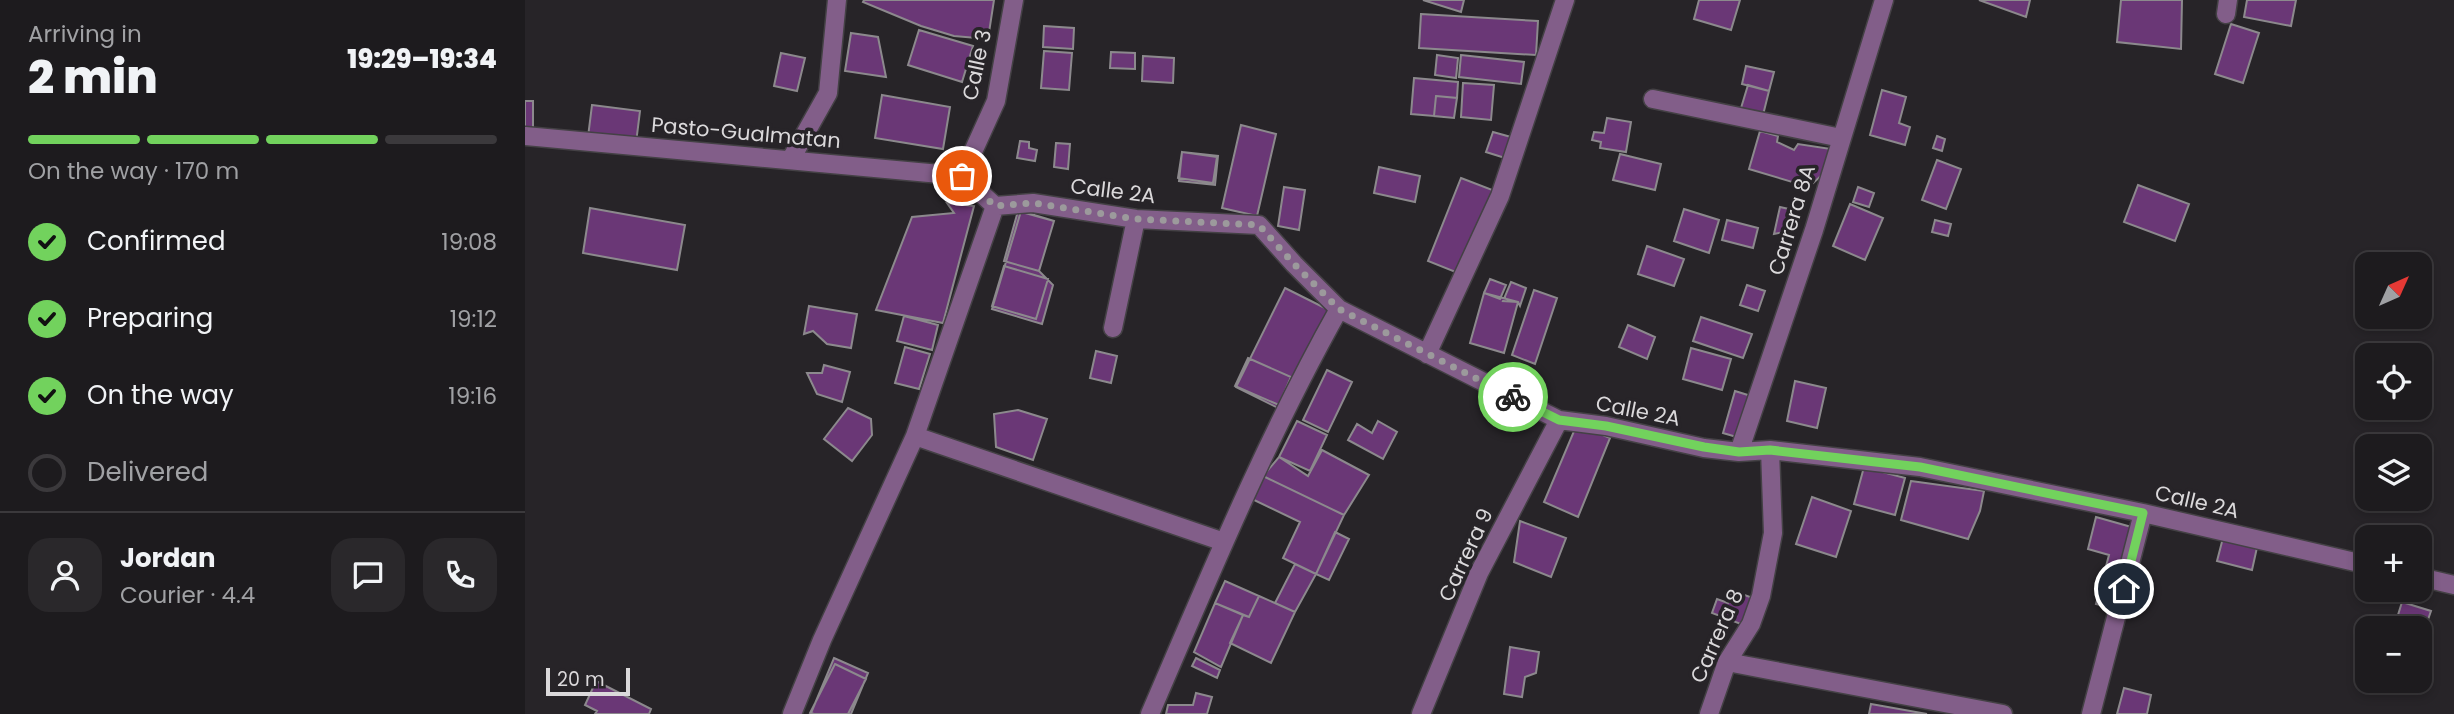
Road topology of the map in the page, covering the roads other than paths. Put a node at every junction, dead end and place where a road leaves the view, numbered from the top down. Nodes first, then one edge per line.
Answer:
1 (837, 0) edge
2 (1014, 0) edge
3 (1565, 0) edge
4 (1884, 0) edge
5 (1653, 99) dead end
6 (525, 135) edge
7 (1841, 138) junction
8 (791, 159) junction
9 (962, 176) junction
10 (995, 206) junction
11 (1136, 219) junction
12 (1339, 309) junction
13 (1113, 328) dead end
14 (1427, 354) junction
15 (1559, 420) junction
16 (915, 436) junction
17 (1770, 450) junction
18 (1739, 452) junction
19 (2143, 513) junction
20 (1224, 542) junction
21 (2355, 562) edge
22 (2432, 580) edge
23 (2454, 585) edge
24 (1727, 662) junction
25 (792, 714) edge
26 (1150, 714) edge
27 (1421, 714) edge
28 (1709, 714) edge
29 (2003, 714) edge
30 (2091, 714) edge

1 - 8 street
2 - 9 street, Calle 3
3 - 14 street
4 - 7 street, Carrera 8A
5 - 7 street
6 - 8 street, Pasto-Gualmatan
7 - 18 street, Carrera 8A
8 - 9 street, Pasto-Gualmatan
9 - 10 street
10 - 11 street, Calle 2A
10 - 16 street
11 - 12 street, Calle 2A
11 - 13 street
12 - 14 street, Calle 2A
12 - 20 street
14 - 15 street, Calle 2A
15 - 18 street, Calle 2A
15 - 27 street, Carrera 9
16 - 20 street
16 - 25 street
17 - 18 street, Calle 2A
17 - 19 street, Calle 2A
17 - 24 street, Carrera 8
19 - 21 street, Calle 2A
19 - 30 street
20 - 26 street
22 - 23 street
24 - 28 street, Carrera 8
24 - 29 street

